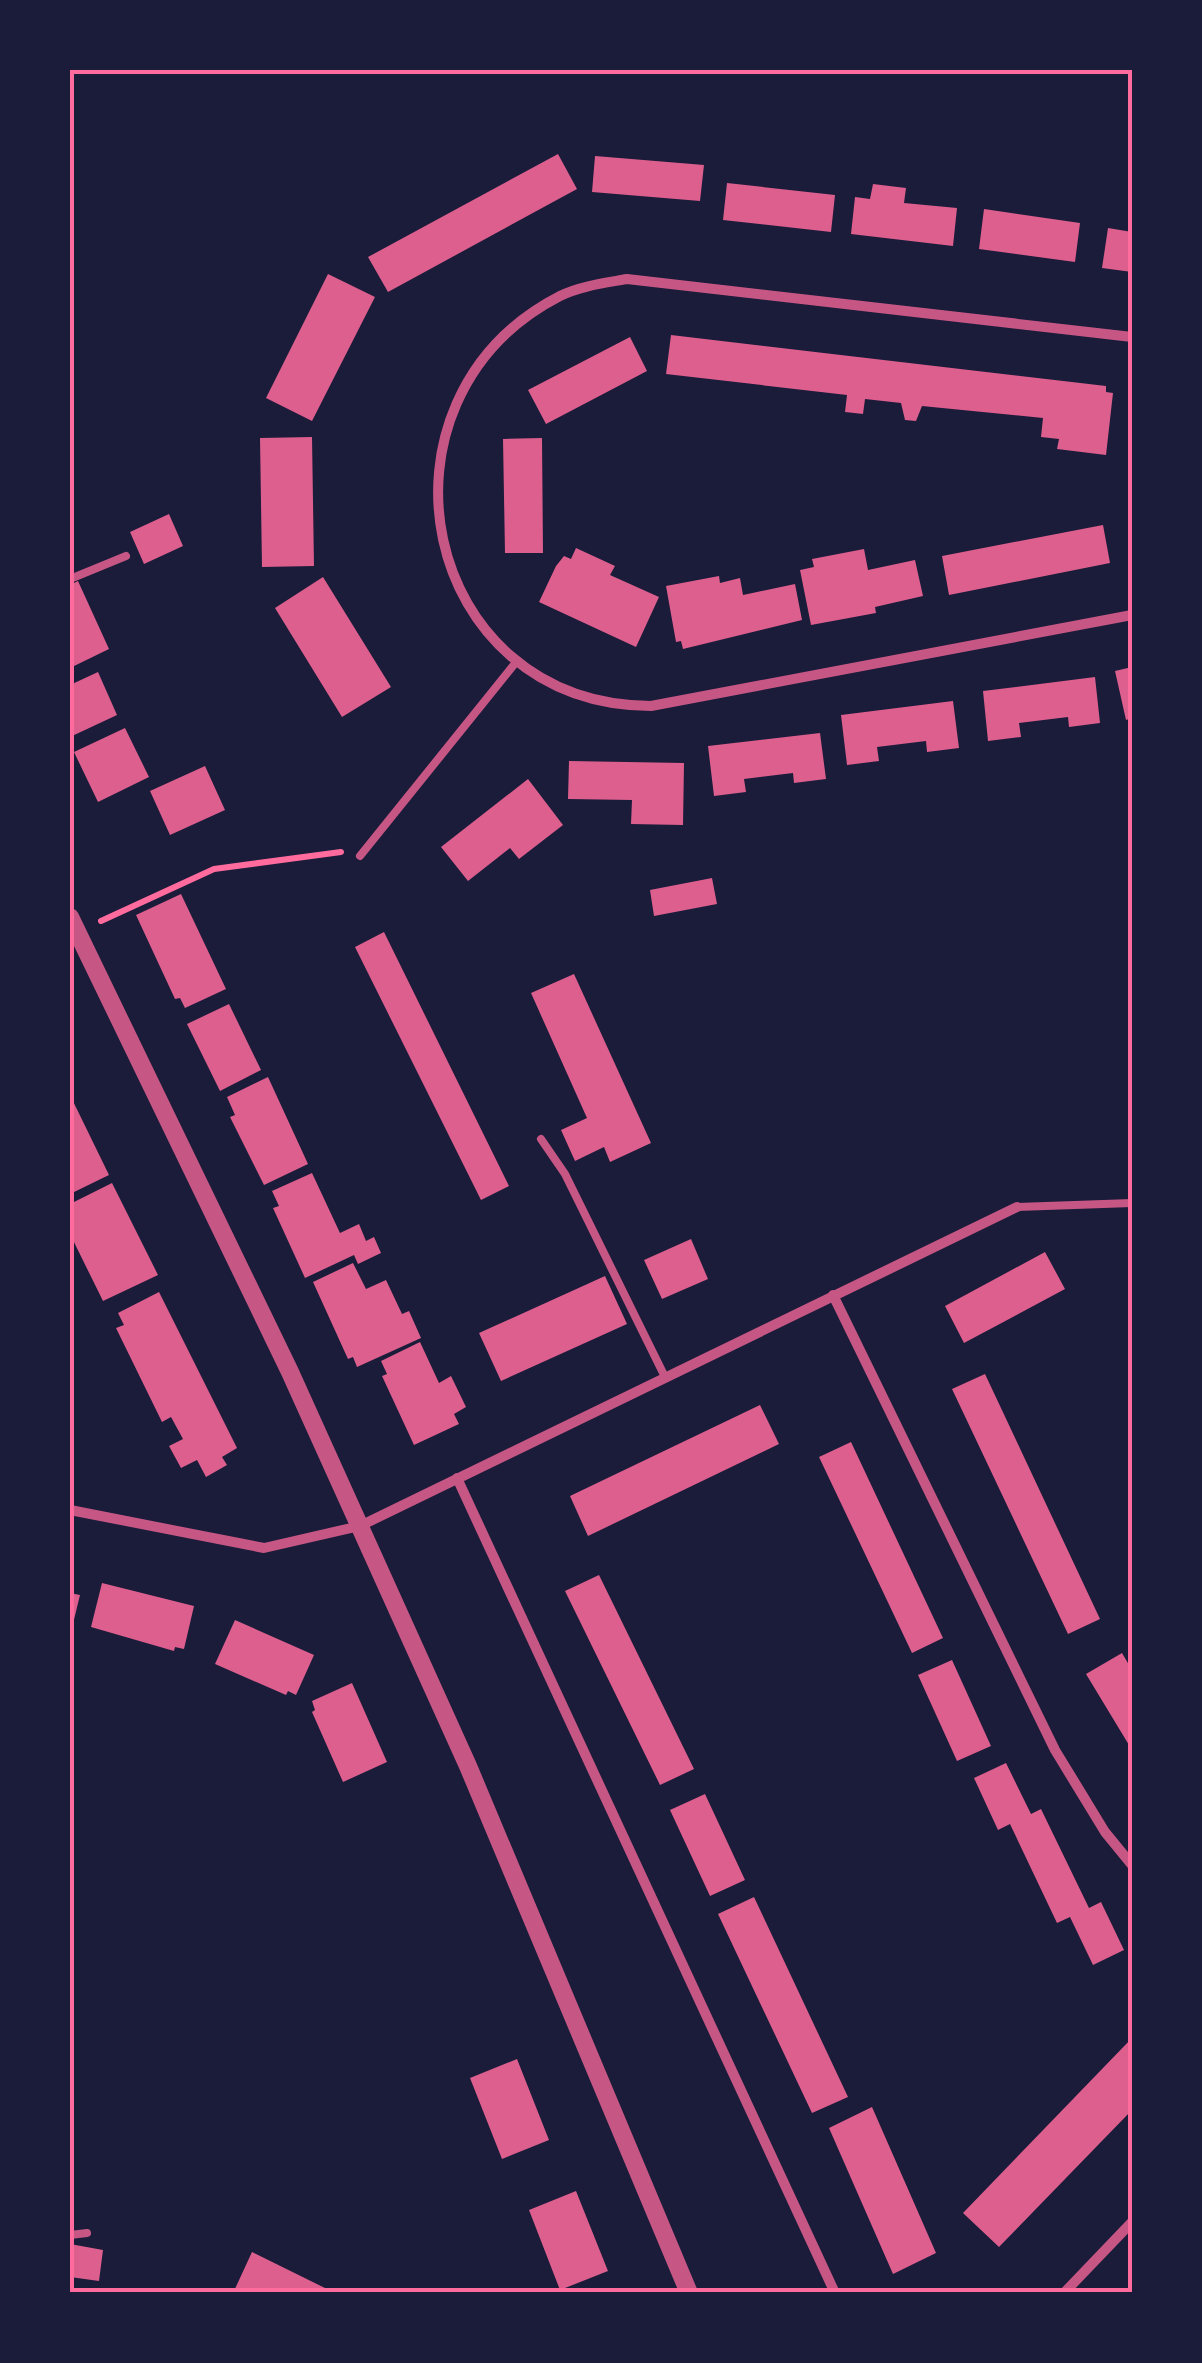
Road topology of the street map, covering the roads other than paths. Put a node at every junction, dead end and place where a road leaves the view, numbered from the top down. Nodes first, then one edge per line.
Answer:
1 (1132, 336) edge
2 (126, 556) dead end
3 (70, 579) edge
4 (1132, 615) edge
5 (518, 661) junction
6 (360, 856) dead end
7 (74, 925) edge
8 (541, 1139) dead end
9 (1132, 1202) edge
10 (1017, 1207) joint
11 (834, 1295) junction
12 (664, 1377) junction
13 (457, 1478) junction
14 (70, 1510) edge
15 (360, 1526) junction
16 (1132, 1866) edge
17 (1132, 2222) edge
18 (87, 2232) dead end
19 (70, 2235) edge
20 (689, 2293) edge
21 (835, 2293) edge
22 (1064, 2293) edge

1 - 5 street
2 - 3 lane
4 - 5 street
5 - 6 lane
7 - 15 street
8 - 12 lane
9 - 10 lane
10 - 11 street
11 - 12 street
11 - 16 street
12 - 13 street
13 - 15 street
13 - 21 street
14 - 15 street
15 - 20 street
17 - 22 street
18 - 19 lane

